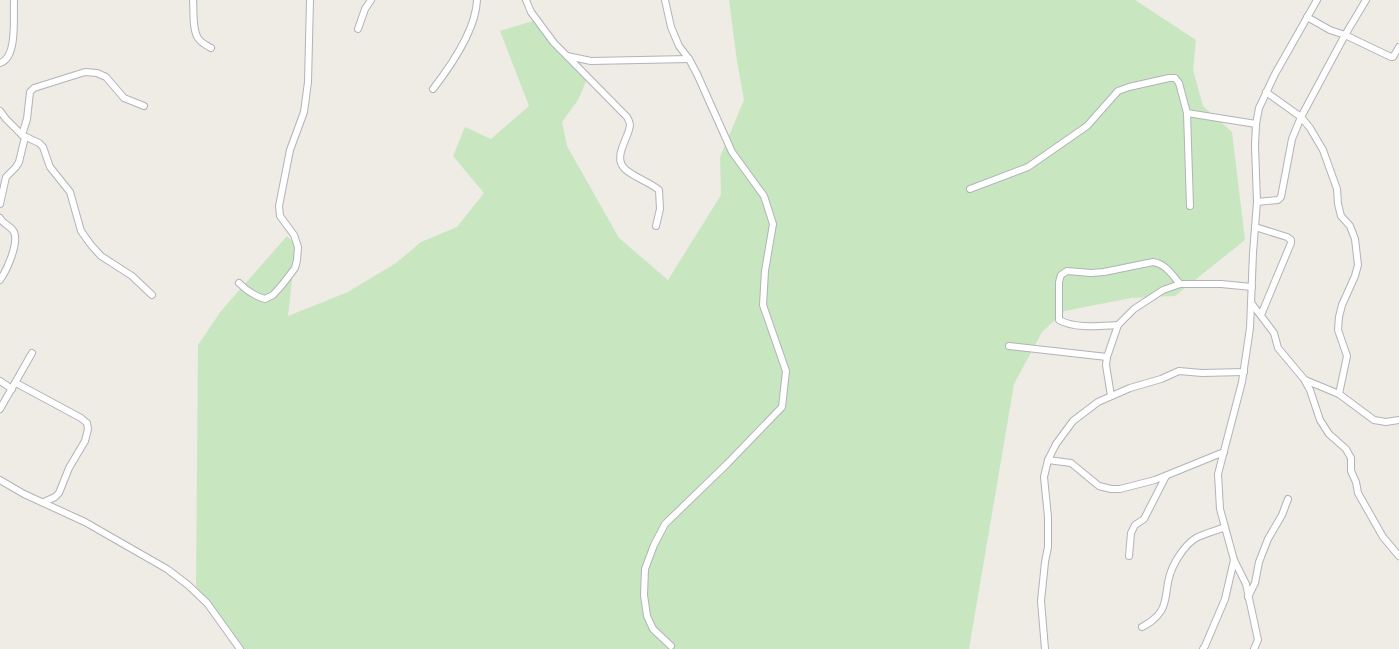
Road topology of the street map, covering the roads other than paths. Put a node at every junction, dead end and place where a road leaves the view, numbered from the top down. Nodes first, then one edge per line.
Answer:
1 (14, 0) edge
2 (193, 0) edge
3 (310, 0) edge
4 (371, 0) edge
5 (477, 0) edge
6 (526, 0) edge
7 (665, 0) edge
8 (1317, 0) edge
9 (1366, 0) edge
10 (1307, 17) junction
11 (358, 28) dead end
12 (1345, 35) junction
13 (1399, 47) edge
14 (211, 48) dead end
15 (566, 56) junction
16 (689, 59) junction
17 (0, 64) edge
18 (433, 89) dead end
19 (1266, 92) junction
20 (144, 106) dead end
21 (0, 111) edge
22 (1187, 113) junction
23 (1301, 117) junction
24 (1256, 124) junction
25 (24, 136) junction
26 (970, 189) dead end
27 (1257, 202) junction
28 (0, 204) edge
29 (1190, 206) dead end
30 (0, 218) edge
31 (656, 226) dead end
32 (1255, 227) junction
33 (0, 280) edge
34 (239, 283) dead end
35 (1180, 284) junction
36 (1252, 287) junction
37 (152, 295) dead end
38 (1252, 304) junction
39 (1261, 315) junction
40 (1118, 325) junction
41 (1009, 346) dead end
42 (32, 353) dead end
43 (1107, 357) junction
44 (1244, 372) junction
45 (1304, 379) junction
46 (0, 381) edge
47 (16, 382) junction
48 (12, 389) junction
49 (1339, 394) junction
50 (1111, 396) junction
51 (0, 409) edge
52 (1399, 420) edge
53 (1224, 452) junction
54 (1048, 460) junction
55 (1166, 476) junction
56 (0, 480) edge
57 (1288, 500) dead end
58 (44, 502) junction
59 (1225, 527) junction
60 (1129, 556) dead end
61 (1399, 556) edge
62 (1234, 560) junction
63 (1248, 597) junction
64 (1142, 627) dead end
65 (670, 646) dead end
66 (240, 649) edge
67 (1045, 649) edge
68 (1203, 649) edge
69 (1254, 649) edge

1 - 17 street
2 - 14 street
3 - 34 street
4 - 11 street
5 - 18 street
6 - 15 street
7 - 16 street
8 - 10 street
9 - 12 street
10 - 12 street
10 - 19 street
12 - 13 street
12 - 23 street
15 - 16 street
15 - 31 street
16 - 65 street
19 - 23 street
19 - 24 street
20 - 25 street
21 - 25 street
22 - 24 street
22 - 26 street
22 - 29 street
23 - 27 street
23 - 49 street
24 - 27 street
25 - 28 street
25 - 37 street
27 - 32 street
30 - 33 street
32 - 36 street
32 - 39 street
35 - 36 street
35 - 40 street
35 - 40 street
36 - 38 street
38 - 39 street
38 - 44 street
39 - 45 street
40 - 43 street
41 - 43 street
42 - 47 street
43 - 50 street
44 - 50 street
44 - 53 street
45 - 49 street
45 - 61 street
46 - 48 street
47 - 48 street
47 - 58 street
48 - 51 street
49 - 52 street
50 - 54 street
53 - 55 street
53 - 59 street
54 - 55 street
54 - 67 street
55 - 60 street
56 - 58 street
57 - 63 street
58 - 66 street
59 - 62 street
59 - 64 street
62 - 63 street
62 - 68 street
63 - 69 street

